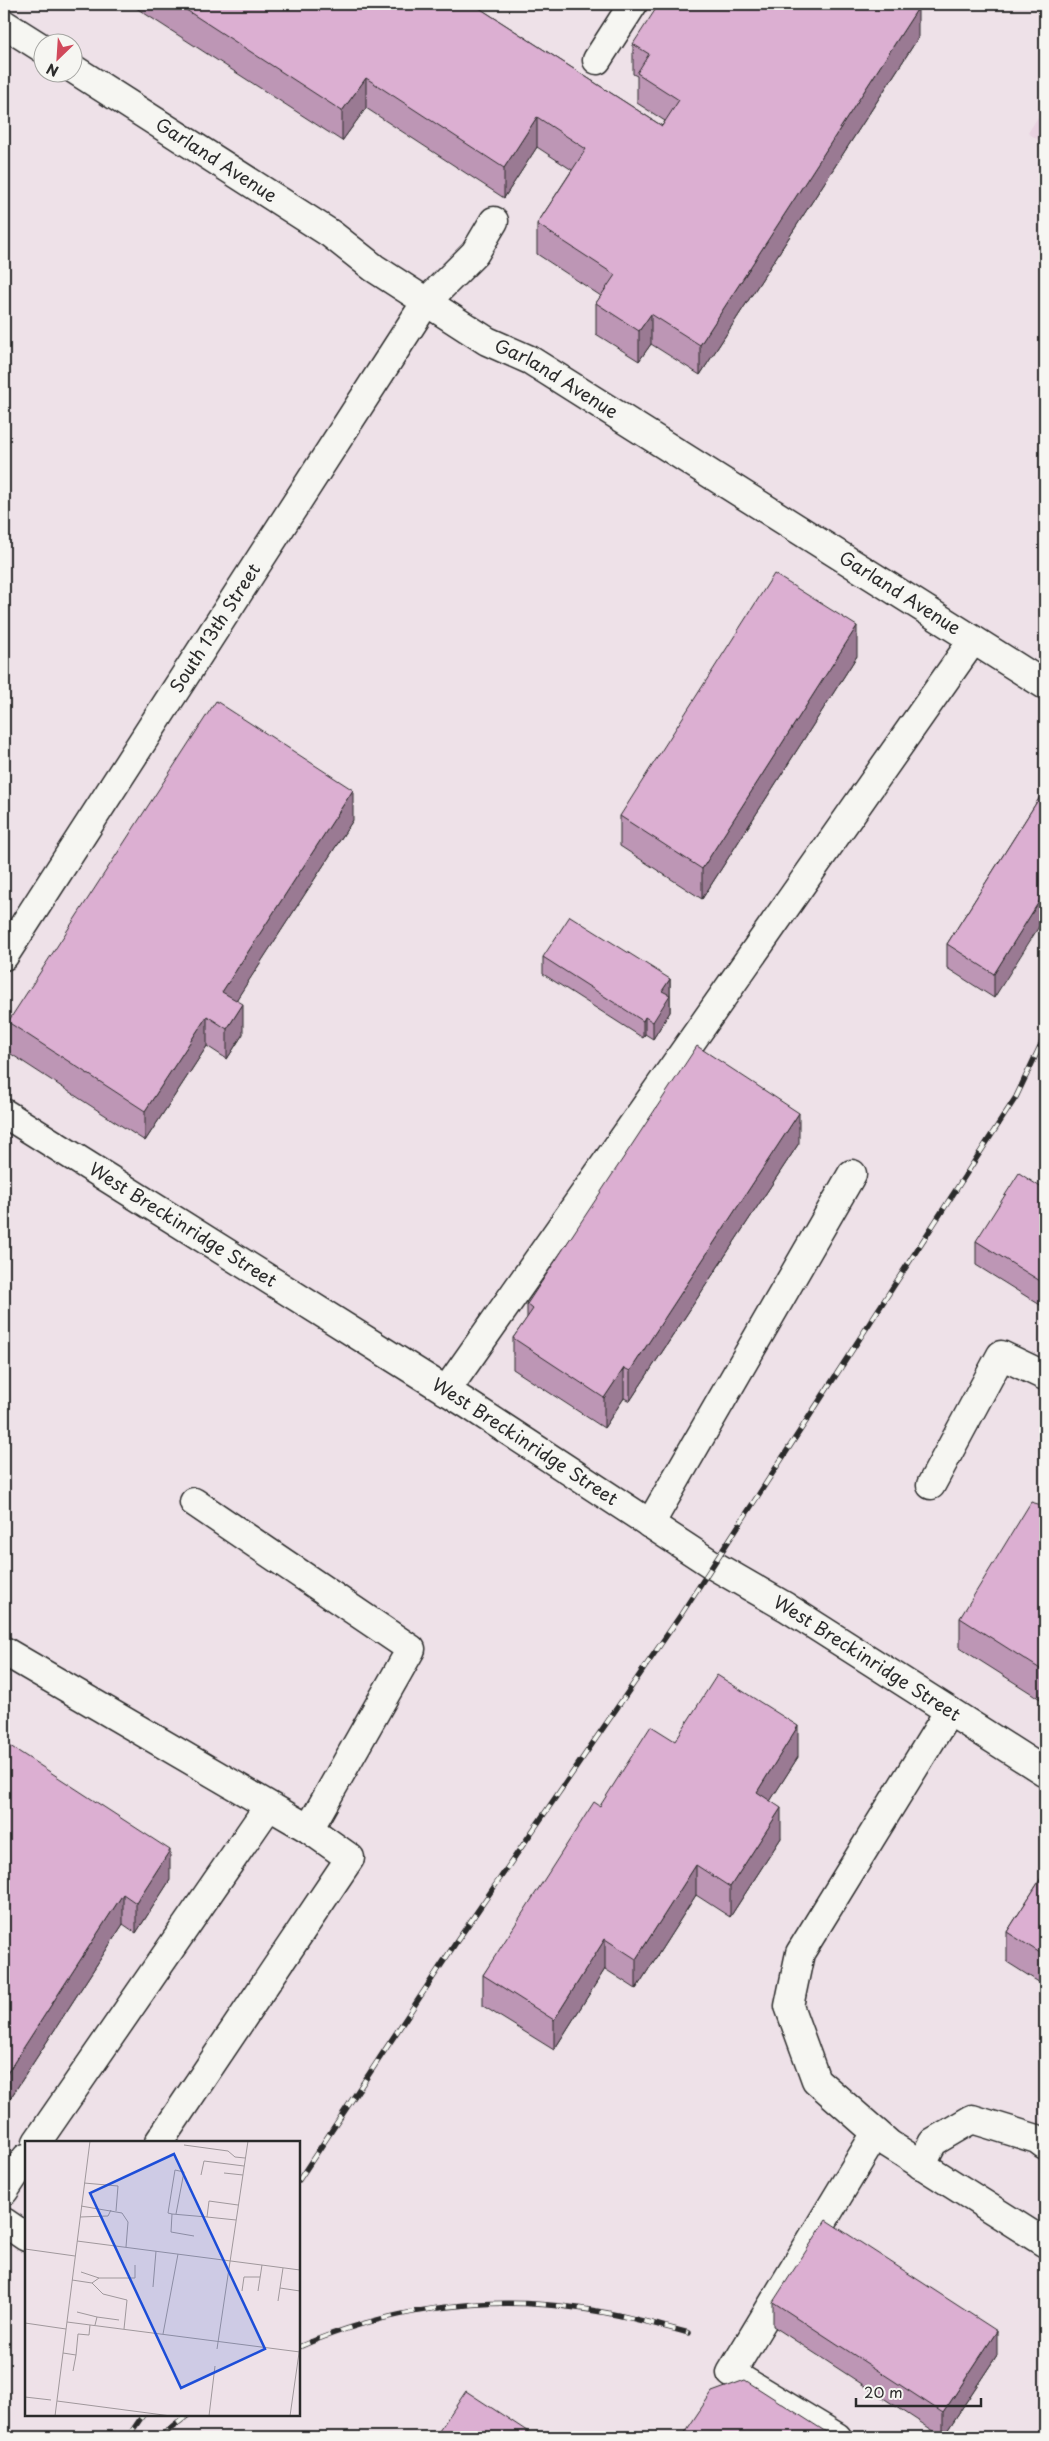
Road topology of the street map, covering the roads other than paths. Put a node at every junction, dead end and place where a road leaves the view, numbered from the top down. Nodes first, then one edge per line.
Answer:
1 (633, 4) edge
2 (4, 24) edge
3 (32, 42) edge
4 (597, 60) dead end
5 (82, 74) edge
6 (494, 221) dead end
7 (426, 302) junction
8 (973, 640) junction
9 (1045, 686) edge
10 (4, 956) edge
11 (4, 1113) edge
12 (852, 1174) dead end
13 (1045, 1376) edge
14 (446, 1391) junction
15 (931, 1485) dead end
16 (194, 1502) dead end
17 (650, 1524) junction
18 (4, 1651) edge
19 (949, 1711) junction
20 (1045, 1772) edge
21 (268, 1807) junction
22 (309, 1829) junction
23 (876, 2133) junction
24 (38, 2141) edge
25 (160, 2141) edge
26 (1045, 2144) edge
27 (25, 2159) edge
28 (921, 2165) junction
29 (4, 2190) edge
30 (4, 2222) edge
31 (25, 2236) edge
32 (1045, 2244) edge
33 (837, 2437) edge

1 - 4 street
2 - 3 street
5 - 7 street, Garland Avenue
6 - 7 street, South 13th Street
7 - 8 street, Garland Avenue
7 - 10 street, South 13th Street
8 - 9 street, Garland Avenue
8 - 14 street
11 - 14 street, West Breckinridge Street
12 - 17 street
13 - 15 street
14 - 17 street, West Breckinridge Street
16 - 22 street
17 - 19 street, West Breckinridge Street
18 - 21 street
19 - 20 street, West Breckinridge Street
19 - 23 street
21 - 22 street
21 - 24 street
22 - 25 street
23 - 28 street
23 - 33 street
26 - 28 street
27 - 29 street
28 - 32 street
30 - 31 street

